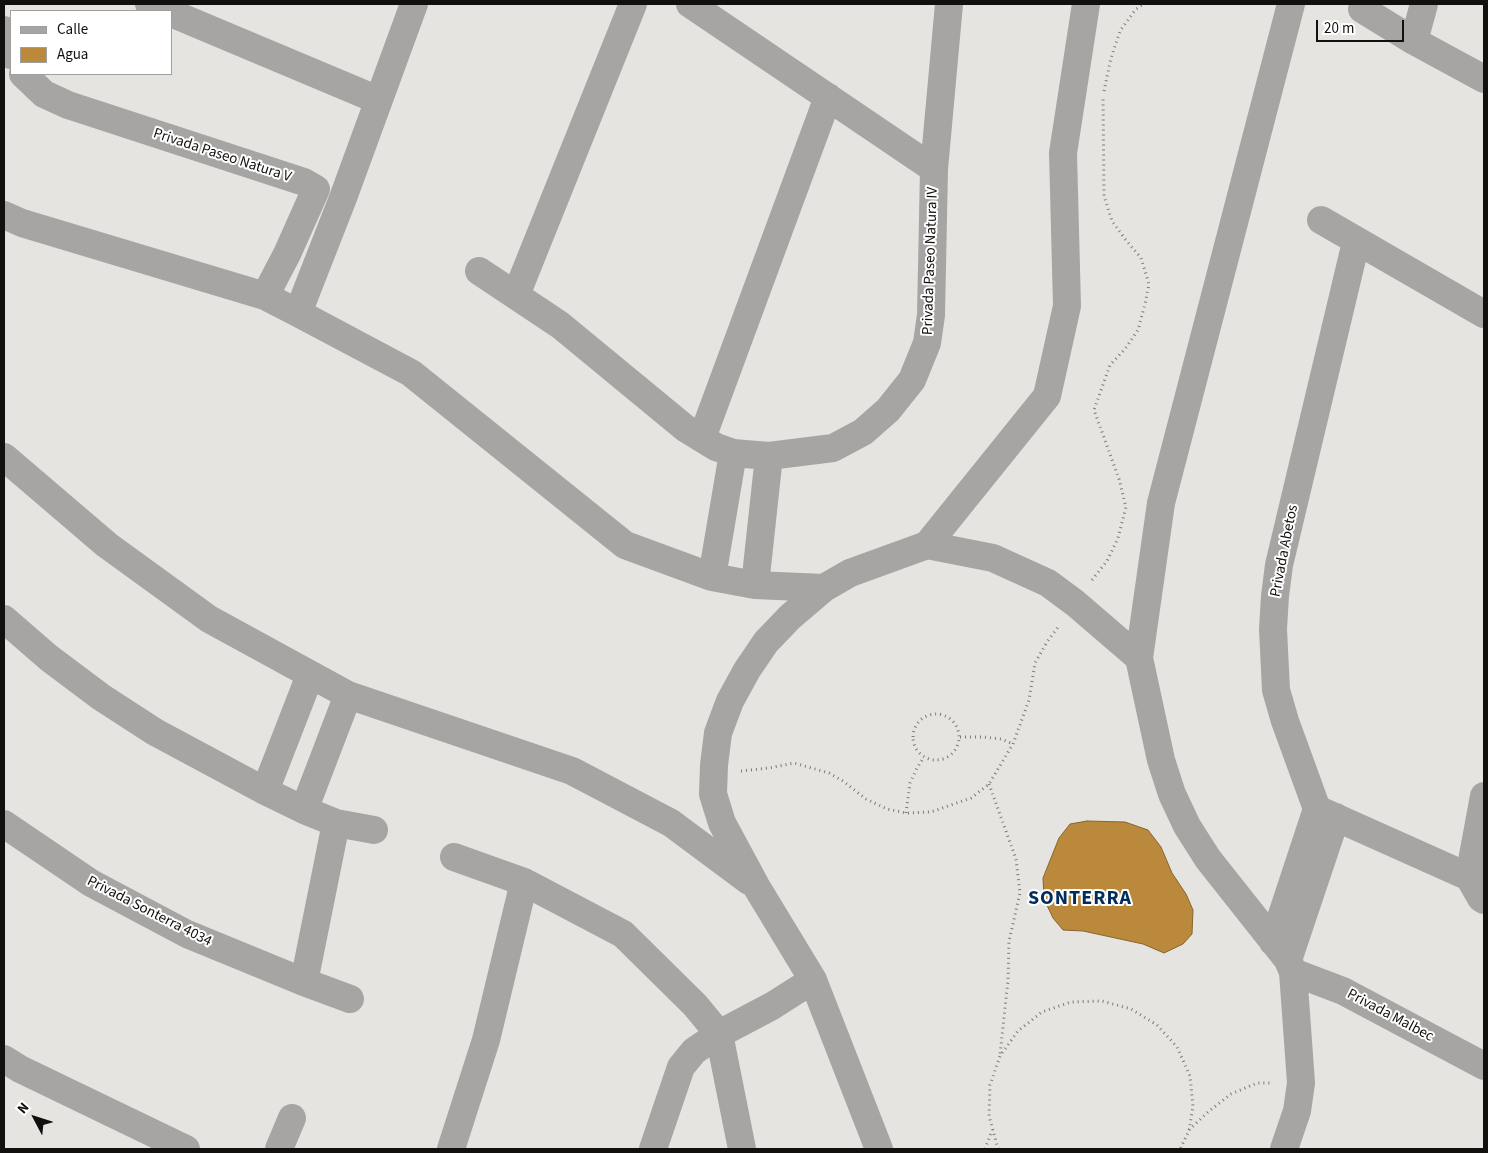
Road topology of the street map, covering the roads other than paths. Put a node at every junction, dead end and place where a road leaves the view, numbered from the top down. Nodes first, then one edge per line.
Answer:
1 (149, 4) edge
2 (414, 4) edge
3 (633, 4) edge
4 (690, 4) edge
5 (949, 4) edge
6 (1086, 4) edge
7 (1291, 4) edge
8 (1424, 4) edge
9 (1362, 9) dead end
10 (164, 10) edge
11 (172, 13) edge
12 (4, 30) edge
13 (1414, 41) junction
14 (10, 51) edge
15 (24, 75) edge
16 (1484, 79) edge
17 (828, 98) junction
18 (378, 100) junction
19 (934, 169) junction
20 (316, 189) junction
21 (343, 198) junction
22 (4, 215) edge
23 (1320, 220) dead end
24 (1356, 242) junction
25 (479, 272) dead end
26 (516, 295) junction
27 (265, 296) junction
28 (298, 313) junction
29 (1484, 314) edge
30 (702, 438) junction
31 (733, 453) junction
32 (769, 456) junction
33 (4, 457) edge
34 (927, 545) junction
35 (712, 577) junction
36 (755, 585) junction
37 (824, 588) junction
38 (4, 619) edge
39 (1139, 658) junction
40 (310, 675) junction
41 (348, 695) junction
42 (264, 791) junction
43 (1484, 796) edge
44 (304, 810) junction
45 (1327, 813) junction
46 (336, 823) junction
47 (4, 824) edge
48 (374, 830) dead end
49 (454, 857) dead end
50 (1469, 877) junction
51 (524, 882) junction
52 (756, 886) junction
53 (1484, 900) edge
54 (1284, 958) junction
55 (813, 980) junction
56 (304, 982) junction
57 (350, 999) dead end
58 (719, 1034) junction
59 (4, 1059) edge
60 (1484, 1066) edge
61 (292, 1118) dead end
62 (186, 1149) edge
63 (279, 1149) edge
64 (451, 1149) edge
65 (653, 1149) edge
66 (742, 1149) edge
67 (879, 1149) edge
68 (1284, 1149) edge

1 - 10 street
2 - 18 street
3 - 26 street
4 - 17 street, Privada Paseo Natura IV
5 - 19 street, Privada Paseo Natura IV
6 - 34 street
7 - 39 street
8 - 13 street
9 - 13 street
11 - 18 street
12 - 14 street
13 - 16 street
15 - 20 street, Privada Paseo Natura V
17 - 19 street, Privada Paseo Natura IV
17 - 30 street
18 - 21 street
19 - 32 street, Privada Paseo Natura IV
20 - 21 street, Privada Paseo Natura V
20 - 27 street
21 - 28 street
22 - 27 street
23 - 24 street
24 - 29 street
24 - 45 street, Privada Abetos
25 - 26 street
26 - 30 street
27 - 28 street
28 - 35 street
30 - 31 street
31 - 32 street, Privada Paseo Natura IV
31 - 35 street
32 - 36 street
33 - 40 street
34 - 37 street
34 - 39 street
35 - 36 street
36 - 37 street
37 - 52 street
38 - 42 street
39 - 54 street
40 - 41 street
40 - 42 street
41 - 44 street
41 - 52 street
42 - 44 street
43 - 50 street
44 - 46 street
45 - 50 street
45 - 54 street
46 - 48 street
46 - 56 street
47 - 56 street, Privada Sonterra 4034
49 - 51 street
50 - 53 street
51 - 58 street
51 - 64 street
52 - 55 street
54 - 60 street, Privada Malbec
54 - 68 street
55 - 58 street
55 - 67 street
56 - 57 street, Privada Sonterra 4034
58 - 65 street
58 - 66 street
59 - 62 street
61 - 63 street

